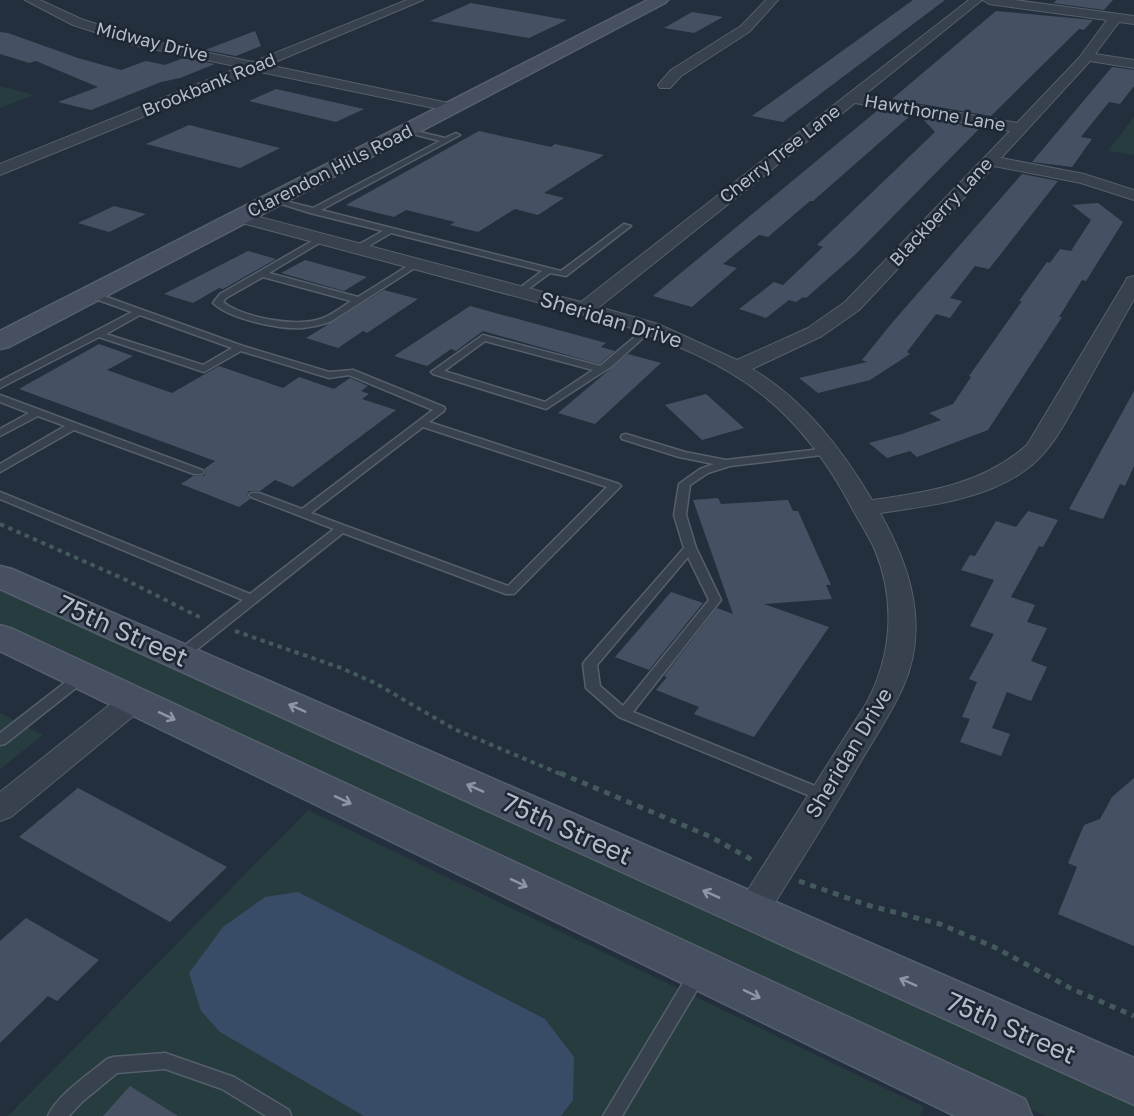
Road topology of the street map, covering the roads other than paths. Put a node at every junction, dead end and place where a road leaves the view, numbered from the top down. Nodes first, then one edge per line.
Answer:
1 (31, 0) edge
2 (417, 0) edge
3 (660, 0) edge
4 (772, 0) edge
5 (976, 0) edge
6 (989, 0) edge
7 (1115, 18) junction
8 (1134, 20) edge
9 (1087, 57) junction
10 (1134, 64) edge
11 (255, 66) junction
12 (665, 85) dead end
13 (851, 98) junction
14 (453, 108) junction
15 (1019, 128) junction
16 (407, 131) junction
17 (456, 135) dead end
18 (446, 140) junction
19 (989, 160) junction
20 (0, 171) edge
21 (1134, 195) edge
22 (273, 200) junction
23 (314, 211) junction
24 (241, 217) junction
25 (627, 226) dead end
26 (390, 230) junction
27 (322, 239) junction
28 (359, 248) junction
29 (417, 264) junction
30 (548, 271) junction
31 (263, 274) junction
32 (1134, 282) edge
33 (520, 292) junction
34 (90, 294) junction
35 (358, 300) junction
36 (1127, 308) edge
37 (585, 309) junction
38 (137, 313) junction
39 (649, 328) junction
40 (98, 334) junction
41 (0, 341) edge
42 (240, 348) junction
43 (737, 368) junction
44 (600, 369) junction
45 (0, 385) edge
46 (0, 398) edge
47 (37, 412) junction
48 (21, 421) junction
49 (420, 423) junction
50 (0, 426) edge
51 (73, 426) junction
52 (0, 433) edge
53 (626, 437) dead end
54 (830, 451) junction
55 (728, 463) junction
56 (0, 469) edge
57 (198, 472) dead end
58 (0, 495) edge
59 (255, 495) dead end
60 (864, 508) junction
61 (303, 514) junction
62 (342, 528) junction
63 (690, 548) junction
64 (0, 576) edge
65 (253, 600) junction
66 (0, 637) edge
67 (180, 656) junction
68 (82, 676) junction
69 (133, 701) junction
70 (624, 714) junction
71 (0, 740) edge
72 (825, 796) junction
73 (0, 809) edge
74 (752, 912) junction
75 (700, 969) junction
76 (1134, 1082) edge
77 (57, 1116) edge
78 (282, 1116) edge
79 (612, 1116) edge
80 (1007, 1116) edge

1 - 11 street, Midway Drive
2 - 11 street, Brookbank Road
3 - 14 main road, Clarendon Hills Road
4 - 12 street
5 - 13 street, Cherry Tree Lane
6 - 7 street
7 - 8 street
7 - 9 street, Blackberry Lane
9 - 10 street
9 - 15 street, Blackberry Lane
11 - 14 street, Midway Drive
11 - 20 street, Brookbank Road
13 - 15 street, Hawthorne Lane
13 - 37 street, Cherry Tree Lane
14 - 16 main road, Clarendon Hills Road
15 - 19 street, Blackberry Lane
16 - 18 lane
16 - 22 main road, Clarendon Hills Road
17 - 18 lane
18 - 23 lane
19 - 21 street
19 - 43 street, Blackberry Lane
22 - 23 lane
22 - 24 main road, Clarendon Hills Road
23 - 26 lane
24 - 27 street, Sheridan Drive
24 - 34 main road, Clarendon Hills Road
25 - 30 lane
26 - 28 lane
26 - 30 lane
27 - 28 street, Sheridan Drive
27 - 31 lane
28 - 29 street, Sheridan Drive
29 - 33 street, Sheridan Drive
29 - 35 lane
30 - 33 lane
31 - 35 lane
31 - 35 lane
32 - 36 street
33 - 37 street, Sheridan Drive
34 - 38 lane
34 - 41 main road, Clarendon Hills Road
36 - 60 street
37 - 39 street, Sheridan Drive
38 - 40 lane
38 - 42 lane
39 - 43 street, Sheridan Drive
39 - 44 lane
40 - 42 lane
40 - 45 lane
42 - 49 lane
43 - 54 street, Sheridan Drive
44 - 44 lane
46 - 47 lane
47 - 48 lane
47 - 51 lane
48 - 50 lane
48 - 52 lane
49 - 61 lane
49 - 62 lane
51 - 56 lane
51 - 57 lane
53 - 55 lane
54 - 55 lane
54 - 60 street, Sheridan Drive
55 - 63 lane
58 - 65 lane
59 - 61 lane
60 - 72 street, Sheridan Drive
61 - 62 lane
62 - 65 lane
63 - 70 lane
63 - 70 lane
64 - 67 main road, 75th Street
65 - 67 lane
66 - 68 main road
74 -> 67 main road, 75th Street
68 - 69 main road
68 - 71 lane
69 - 73 street
69 -> 75 main road
70 - 72 lane
72 - 74 street, Sheridan Drive
76 -> 74 main road, 75th Street
75 - 79 lane
75 -> 80 main road
77 - 78 lane

